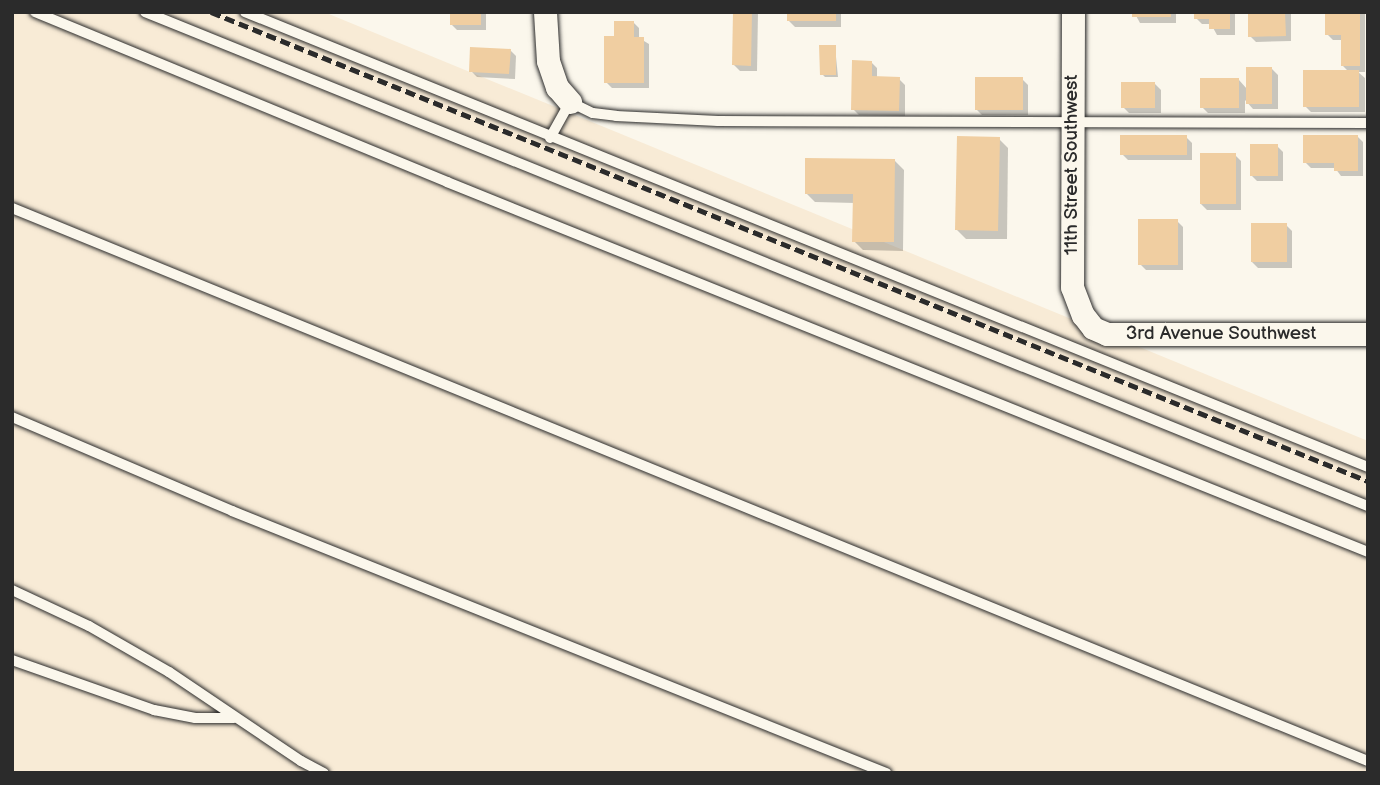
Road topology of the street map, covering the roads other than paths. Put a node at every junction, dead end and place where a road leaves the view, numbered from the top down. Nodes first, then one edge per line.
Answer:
1 (35, 12) edge
2 (145, 12) edge
3 (245, 12) edge
4 (545, 12) edge
5 (1073, 12) edge
6 (570, 102) junction
7 (1368, 123) edge
8 (1073, 124) junction
9 (550, 138) junction
10 (12, 208) edge
11 (1083, 315) joint
12 (1368, 334) edge
13 (12, 417) edge
14 (1368, 467) edge
15 (1368, 506) edge
16 (1368, 552) edge
17 (12, 590) edge
18 (12, 660) edge
19 (234, 718) junction
20 (1368, 761) edge
21 (324, 773) edge
22 (886, 773) edge

1 - 16 lane
2 - 15 lane
3 - 9 lane
4 - 6 street
5 - 8 street, 11th Street Southwest
6 - 8 lane
6 - 9 lane
7 - 8 lane
8 - 11 street, 11th Street Southwest
9 - 14 lane
10 - 20 lane
11 - 12 street, 3rd Avenue Southwest
13 - 22 lane
17 - 19 lane
18 - 19 lane
19 - 21 lane

